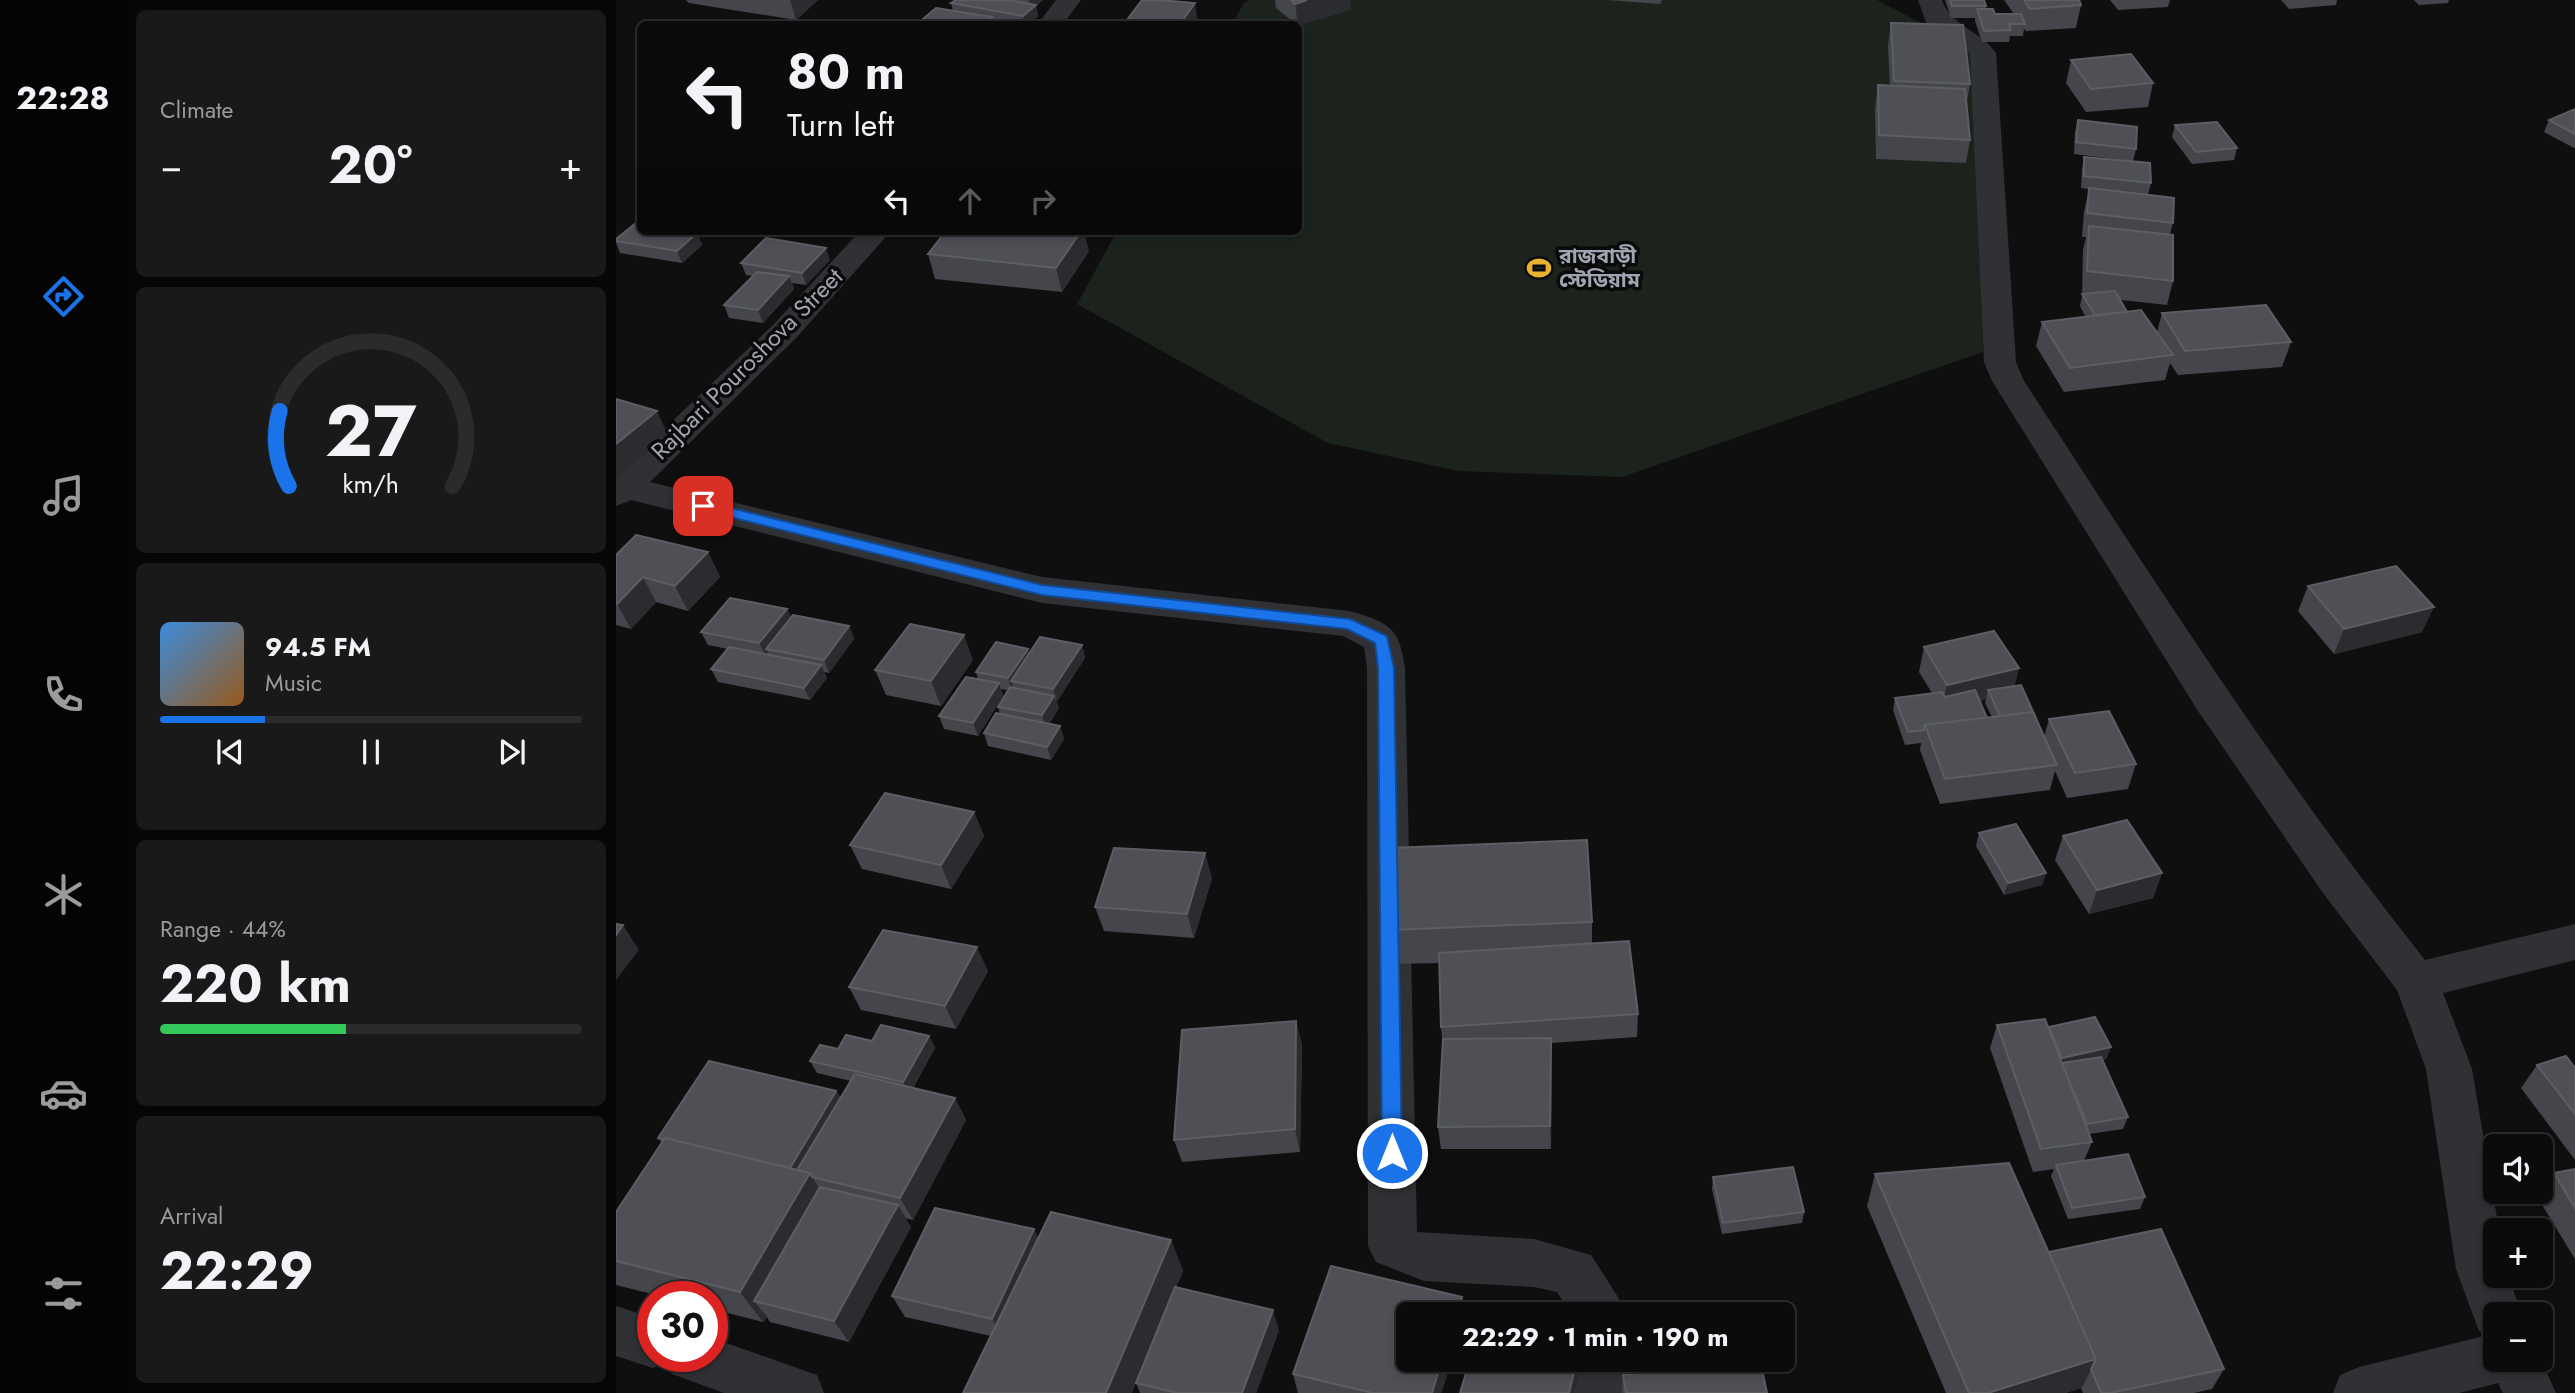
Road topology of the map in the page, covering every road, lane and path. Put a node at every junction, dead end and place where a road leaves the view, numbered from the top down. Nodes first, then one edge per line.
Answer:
1 (1069, 0) edge
2 (1930, 0) edge
3 (1052, 21) edge
4 (872, 235) edge
5 (620, 491) edge
6 (2575, 942) edge
7 (2416, 981) junction
8 (1592, 1302) edge
9 (2493, 1302) edge
10 (616, 1331) edge
11 (637, 1338) edge
12 (2483, 1361) edge
13 (728, 1369) edge
14 (1600, 1372) edge
15 (2520, 1372) edge
16 (798, 1393) edge
17 (1600, 1393) edge
18 (2359, 1393) edge
19 (2530, 1393) edge

1 - 3 street
2 - 7 street
4 - 5 street, Rajbari Pouroshova Street
5 - 8 street
6 - 7 street
7 - 9 street
10 - 11 street
12 - 18 street
13 - 16 street
14 - 17 street
15 - 19 street

